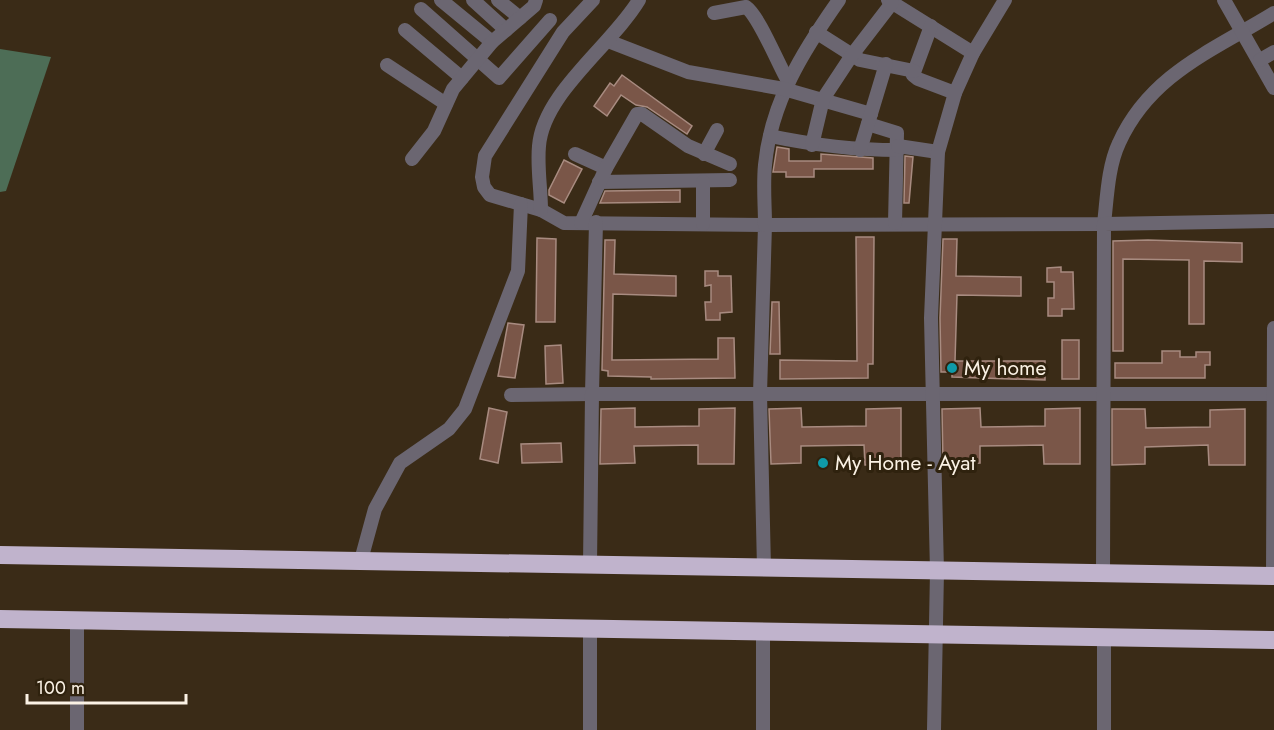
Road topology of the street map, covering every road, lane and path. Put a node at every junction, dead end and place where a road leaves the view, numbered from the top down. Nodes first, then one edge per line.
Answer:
1 (441, 0) edge
2 (473, 0) edge
3 (498, 0) edge
4 (593, 0) edge
5 (639, 0) edge
6 (839, 0) edge
7 (1005, 0) edge
8 (1224, 0) edge
9 (890, 1) edge
10 (536, 3) edge
11 (749, 4) edge
12 (421, 9) dead end
13 (714, 13) dead end
14 (1274, 13) edge
15 (520, 18) junction
16 (550, 20) junction
17 (931, 26) junction
18 (405, 30) dead end
19 (506, 30) junction
20 (563, 32) junction
21 (816, 32) junction
22 (1243, 32) junction
23 (608, 41) junction
24 (492, 42) junction
25 (1274, 52) edge
26 (973, 53) junction
27 (852, 55) junction
28 (478, 59) junction
29 (1260, 60) junction
30 (886, 64) junction
31 (387, 65) dead end
32 (914, 71) junction
33 (462, 78) junction
34 (786, 85) junction
35 (1274, 88) edge
36 (955, 93) junction
37 (823, 99) junction
38 (446, 104) junction
39 (869, 119) junction
40 (717, 130) dead end
41 (770, 136) junction
42 (815, 145) junction
43 (898, 148) junction
44 (860, 150) junction
45 (938, 152) junction
46 (575, 154) dead end
47 (704, 154) junction
48 (412, 159) dead end
49 (816, 161) dead end
50 (606, 168) junction
51 (599, 182) junction
52 (703, 182) junction
53 (521, 204) junction
54 (541, 210) junction
55 (1274, 221) edge
56 (596, 222) junction
57 (580, 223) junction
58 (895, 223) junction
59 (933, 223) junction
60 (703, 224) junction
61 (1104, 224) junction
62 (765, 225) junction
63 (1274, 328) edge
64 (592, 394) junction
65 (760, 394) junction
66 (1274, 394) edge
67 (511, 395) dead end
68 (932, 395) junction
69 (1106, 395) junction
70 (0, 555) edge
71 (361, 560) junction
72 (590, 565) junction
73 (764, 568) junction
74 (938, 571) junction
75 (1103, 574) junction
76 (1274, 576) edge
77 (0, 619) edge
78 (77, 619) junction
79 (590, 627) junction
80 (762, 630) junction
81 (937, 634) junction
82 (1104, 636) junction
83 (1274, 640) edge
84 (77, 730) edge
85 (590, 730) edge
86 (764, 730) edge
87 (934, 730) edge
88 (1104, 730) edge

1 - 24 street
2 - 19 street
3 - 15 street
4 - 20 street
5 - 23 street
6 - 21 street
7 - 26 street
8 - 22 street
9 - 17 street
9 - 27 street
10 - 15 street
10 - 16 street
11 - 13 street
11 - 34 street
12 - 28 street
14 - 22 street
15 - 19 street
16 - 20 street
16 - 28 street
17 - 26 street
17 - 32 street
18 - 33 street
19 - 24 street
20 - 53 street
21 - 27 street
21 - 34 street
22 - 29 street
22 - 61 street
23 - 34 street
23 - 54 street
24 - 28 street
25 - 29 street
26 - 36 street
27 - 30 street
27 - 37 street
28 - 33 street
29 - 35 street
30 - 32 street
30 - 39 street
31 - 38 street
32 - 36 street
33 - 38 street
34 - 37 street
34 - 41 street
36 - 45 street
37 - 39 street
37 - 42 street
38 - 48 street
39 - 43 street
39 - 44 street
40 - 47 street
41 - 42 street
41 - 62 street
42 - 44 street
42 - 49 street
43 - 44 street
43 - 45 street
43 - 58 street
45 - 59 street
46 - 50 street
47 - 50 street
47 - 52 street
50 - 51 street
51 - 52 street
51 - 57 street
52 - 60 street
53 - 54 street
53 - 71 street
54 - 57 street
55 - 61 street
56 - 57 street
56 - 60 street
56 - 64 street
58 - 59 street
58 - 62 street
59 - 61 street
59 - 68 street
60 - 62 street
61 - 69 street
62 - 65 street
63 - 66 street
64 - 65 street
64 - 67 street
64 - 72 street
65 - 68 street
65 - 73 street
66 - 69 street
66 - 76 street
68 - 69 street
68 - 74 street
69 - 75 street
70 - 71 highway
71 - 72 highway
72 - 73 highway
73 - 74 highway
74 - 75 highway
74 - 81 street
75 - 76 highway
77 - 78 highway
78 - 79 highway
78 - 84 street
79 - 80 highway
79 - 85 street
80 - 81 highway
80 - 86 street
81 - 82 highway
81 - 87 street
82 - 83 highway
82 - 88 street

